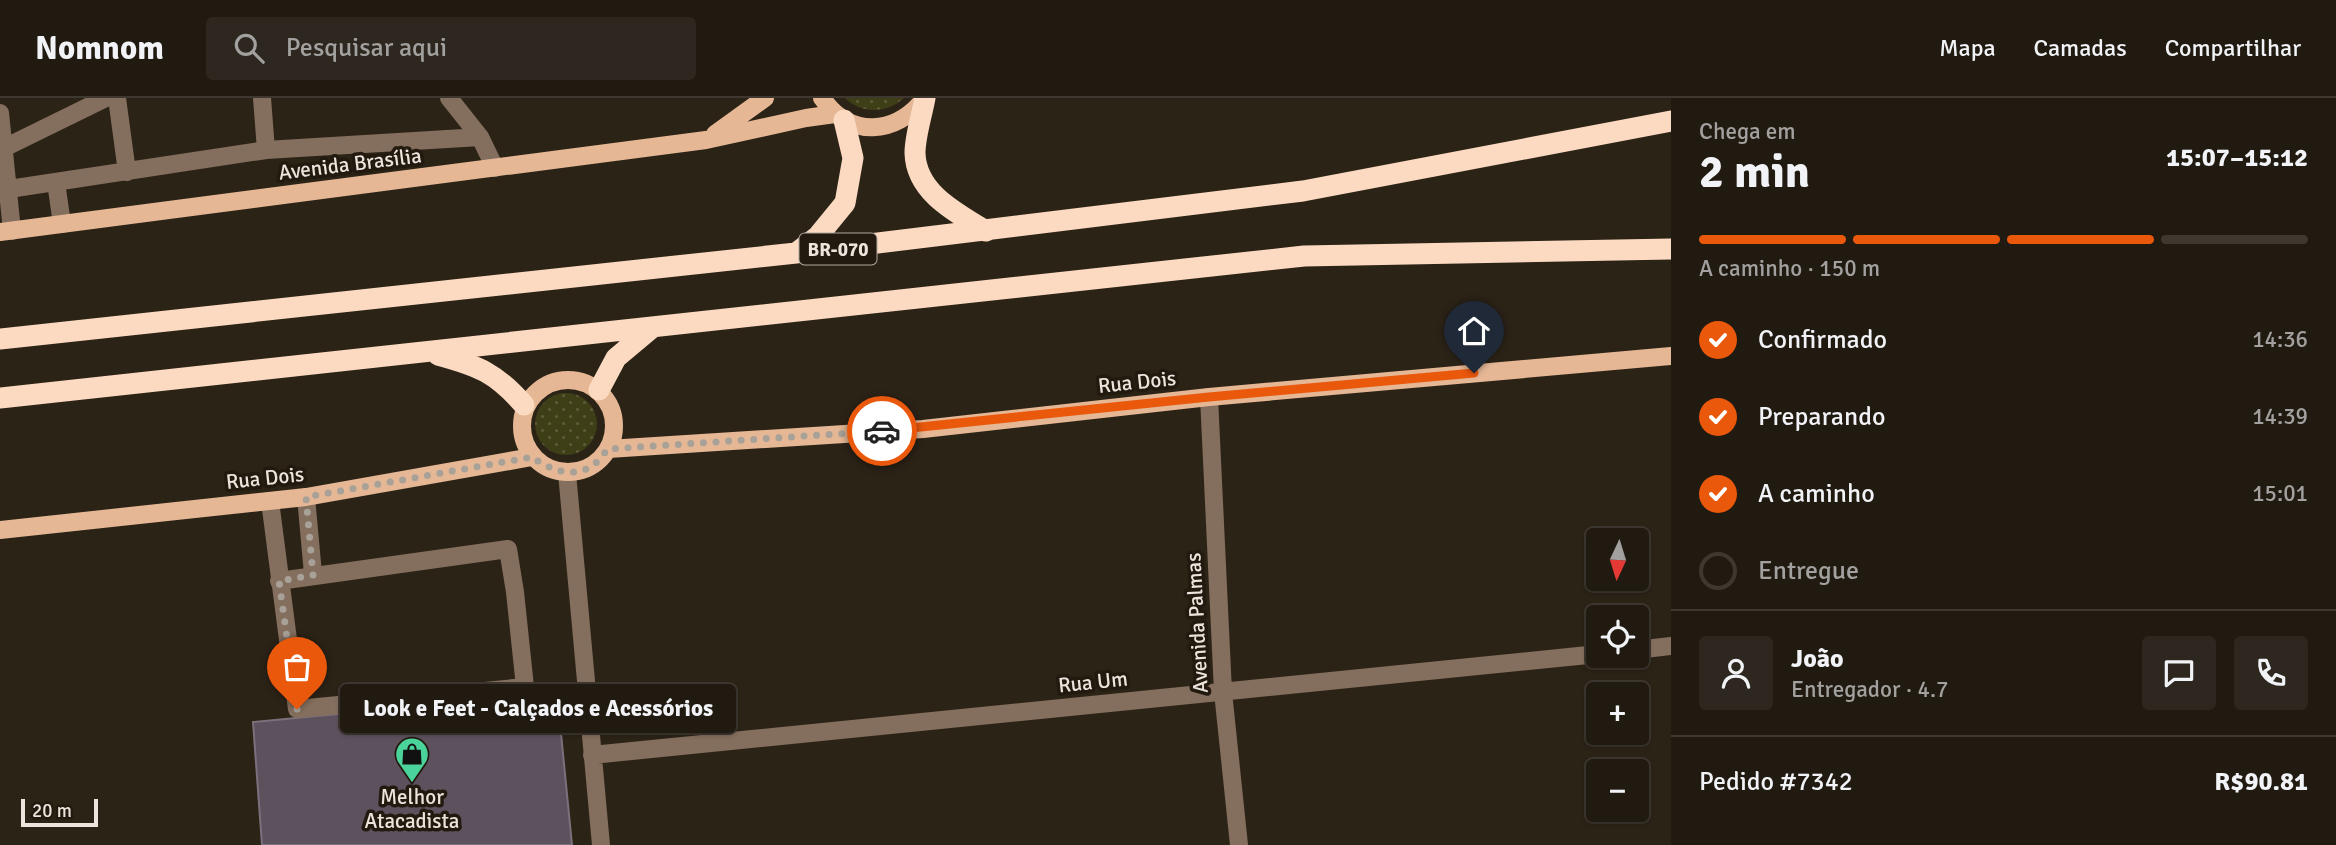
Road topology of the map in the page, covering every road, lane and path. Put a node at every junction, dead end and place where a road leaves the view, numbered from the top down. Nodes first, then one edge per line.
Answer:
1 (106, 98) edge
2 (117, 98) edge
3 (262, 98) edge
4 (449, 98) edge
5 (765, 98) edge
6 (822, 98) edge
7 (925, 98) edge
8 (0, 113) edge
9 (839, 117) junction
10 (1671, 121) edge
11 (480, 137) junction
12 (706, 140) junction
13 (4, 148) junction
14 (266, 150) junction
15 (495, 168) junction
16 (127, 172) junction
17 (56, 182) junction
18 (9, 190) junction
19 (62, 224) junction
20 (6, 231) edge
21 (986, 231) junction
22 (1671, 249) edge
23 (796, 253) junction
24 (653, 327) junction
25 (0, 339) edge
26 (426, 352) junction
27 (1671, 356) edge
28 (599, 390) junction
29 (1209, 397) junction
30 (0, 398) edge
31 (524, 405) junction
32 (608, 449) junction
33 (532, 457) junction
34 (568, 473) junction
35 (306, 497) junction
36 (270, 501) junction
37 (0, 530) edge
38 (313, 575) junction
39 (279, 581) junction
40 (1671, 646) edge
41 (1649, 649) edge
42 (1586, 655) edge
43 (1223, 692) junction
44 (592, 755) junction
45 (601, 845) edge
46 (1239, 845) edge

1 - 13 street
2 - 16 street
3 - 14 street
4 - 11 street
5 - 12 main road, Avenida Brasília
6 - 9 main road
7 - 9 main road, Avenida Brasília
7 - 21 highway
8 - 13 street
9 - 12 main road, Avenida Brasília
9 - 23 highway
10 - 21 highway, BR-070
11 - 14 street
11 - 15 street
12 - 15 main road, Avenida Brasília
13 - 18 street
14 - 16 street
15 - 19 main road, Avenida Brasília
16 - 17 street
17 - 18 street
17 - 19 street
18 - 20 street
19 - 20 main road, Avenida Brasília
21 - 23 highway, BR-070
22 - 24 highway
23 - 25 highway, BR-070
24 - 26 highway
24 - 28 highway
26 - 30 highway
26 - 31 highway
27 - 29 main road, Rua Dois
28 - 31 main road
28 - 32 main road
29 - 32 main road, Rua Dois
29 - 43 street, Avenida Palmas
31 - 33 main road
32 - 34 main road
33 - 34 main road
33 - 35 main road, Rua Dois
34 - 44 street
35 - 36 main road, Rua Dois
35 - 38 street
36 - 37 main road, Rua Dois
36 - 39 street
38 - 39 street
38 - 39 street
40 - 41 street
42 - 43 street, Rua Um
43 - 44 street, Rua Um
43 - 46 street, Avenida Palmas
44 - 45 street

